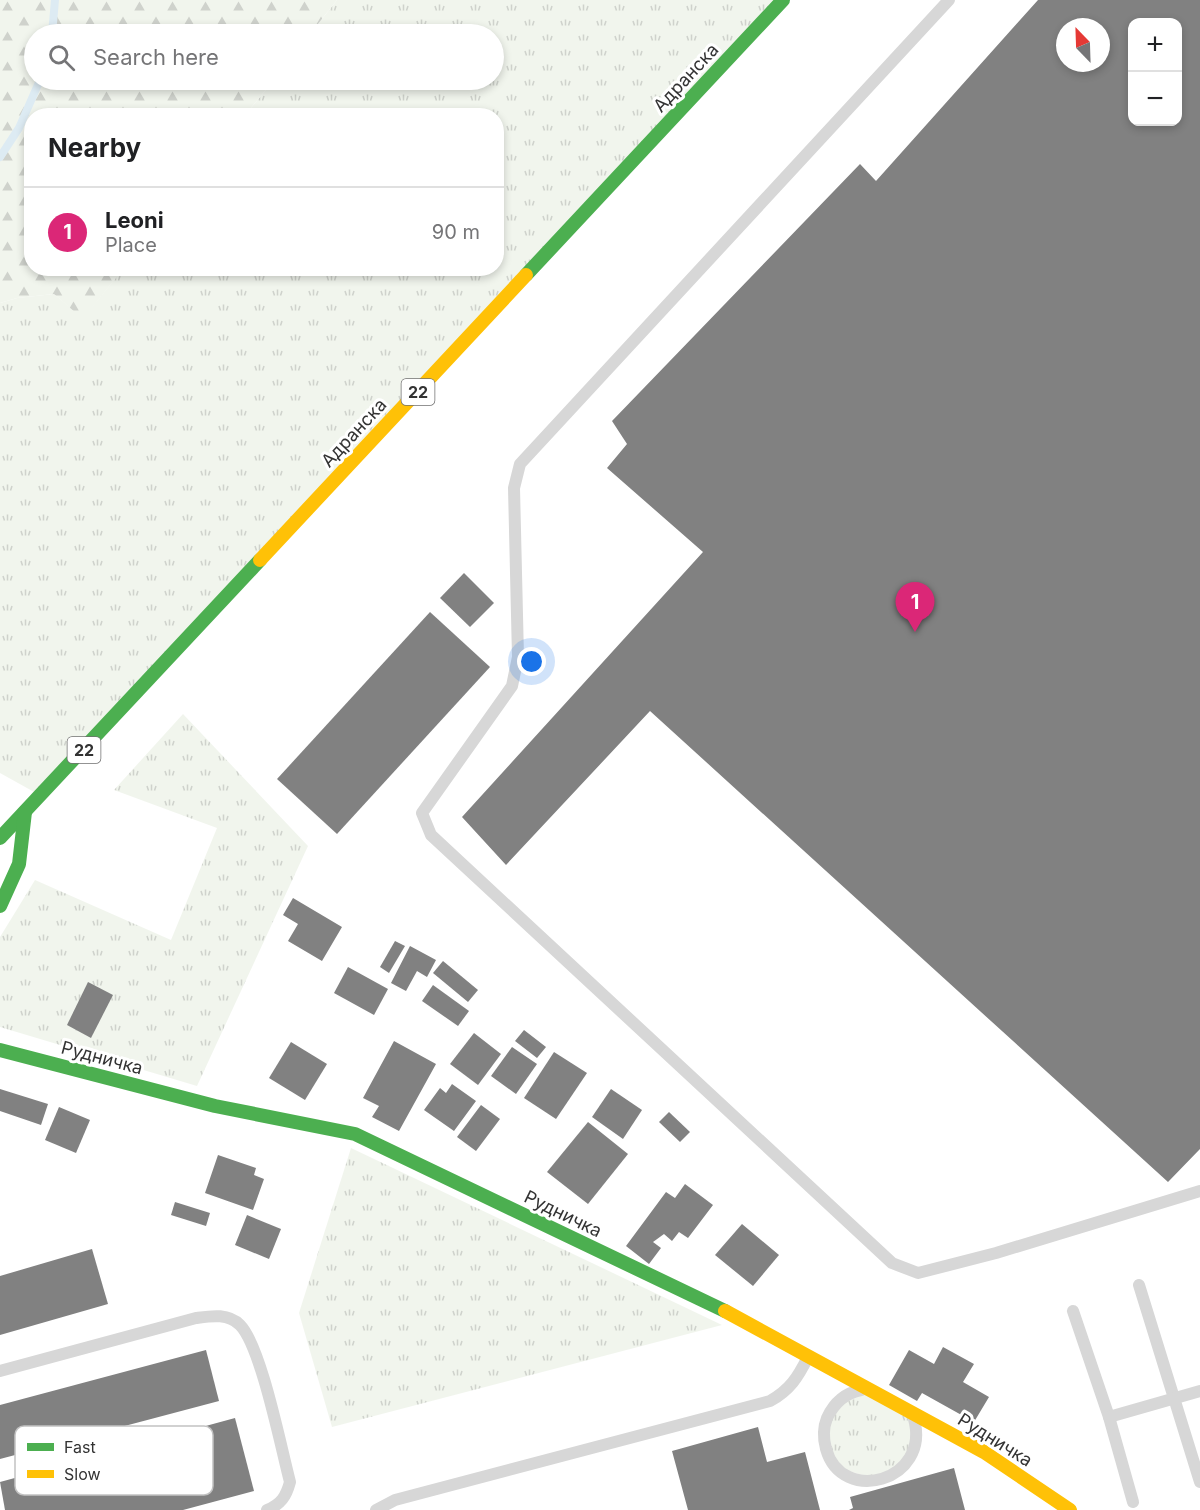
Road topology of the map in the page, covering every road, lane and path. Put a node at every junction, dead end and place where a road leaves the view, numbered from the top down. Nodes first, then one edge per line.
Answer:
1 (783, 0) edge
2 (950, 0) edge
3 (25, 812) junction
4 (0, 838) edge
5 (0, 906) edge
6 (0, 1050) edge
7 (1200, 1191) edge
8 (1139, 1285) dead end
9 (1073, 1311) dead end
10 (809, 1356) junction
11 (823, 1364) junction
12 (0, 1371) edge
13 (868, 1388) junction
14 (1200, 1391) edge
15 (1174, 1398) junction
16 (831, 1409) junction
17 (910, 1412) junction
18 (1109, 1418) junction
19 (951, 1434) junction
20 (914, 1451) junction
21 (1200, 1482) edge
22 (1133, 1502) dead end
23 (267, 1510) edge
24 (376, 1510) edge
25 (1070, 1510) edge

1 - 3 street, Адранска / 22
2 - 7 lane
3 - 4 street, Адранска / 22
3 - 5 street
6 - 10 street, Рудничка
8 - 15 lane
9 - 18 lane
10 - 11 street, Рудничка
10 - 24 lane
11 - 13 street, Рудничка
11 - 16 lane
12 - 23 lane
13 - 16 lane
13 - 17 street, Рудничка
14 - 15 lane
15 - 18 lane
15 - 21 lane
16 - 20 lane
17 - 19 street, Рудничка
17 - 20 lane
18 - 22 lane
19 - 20 lane
19 - 25 street, Рудничка

